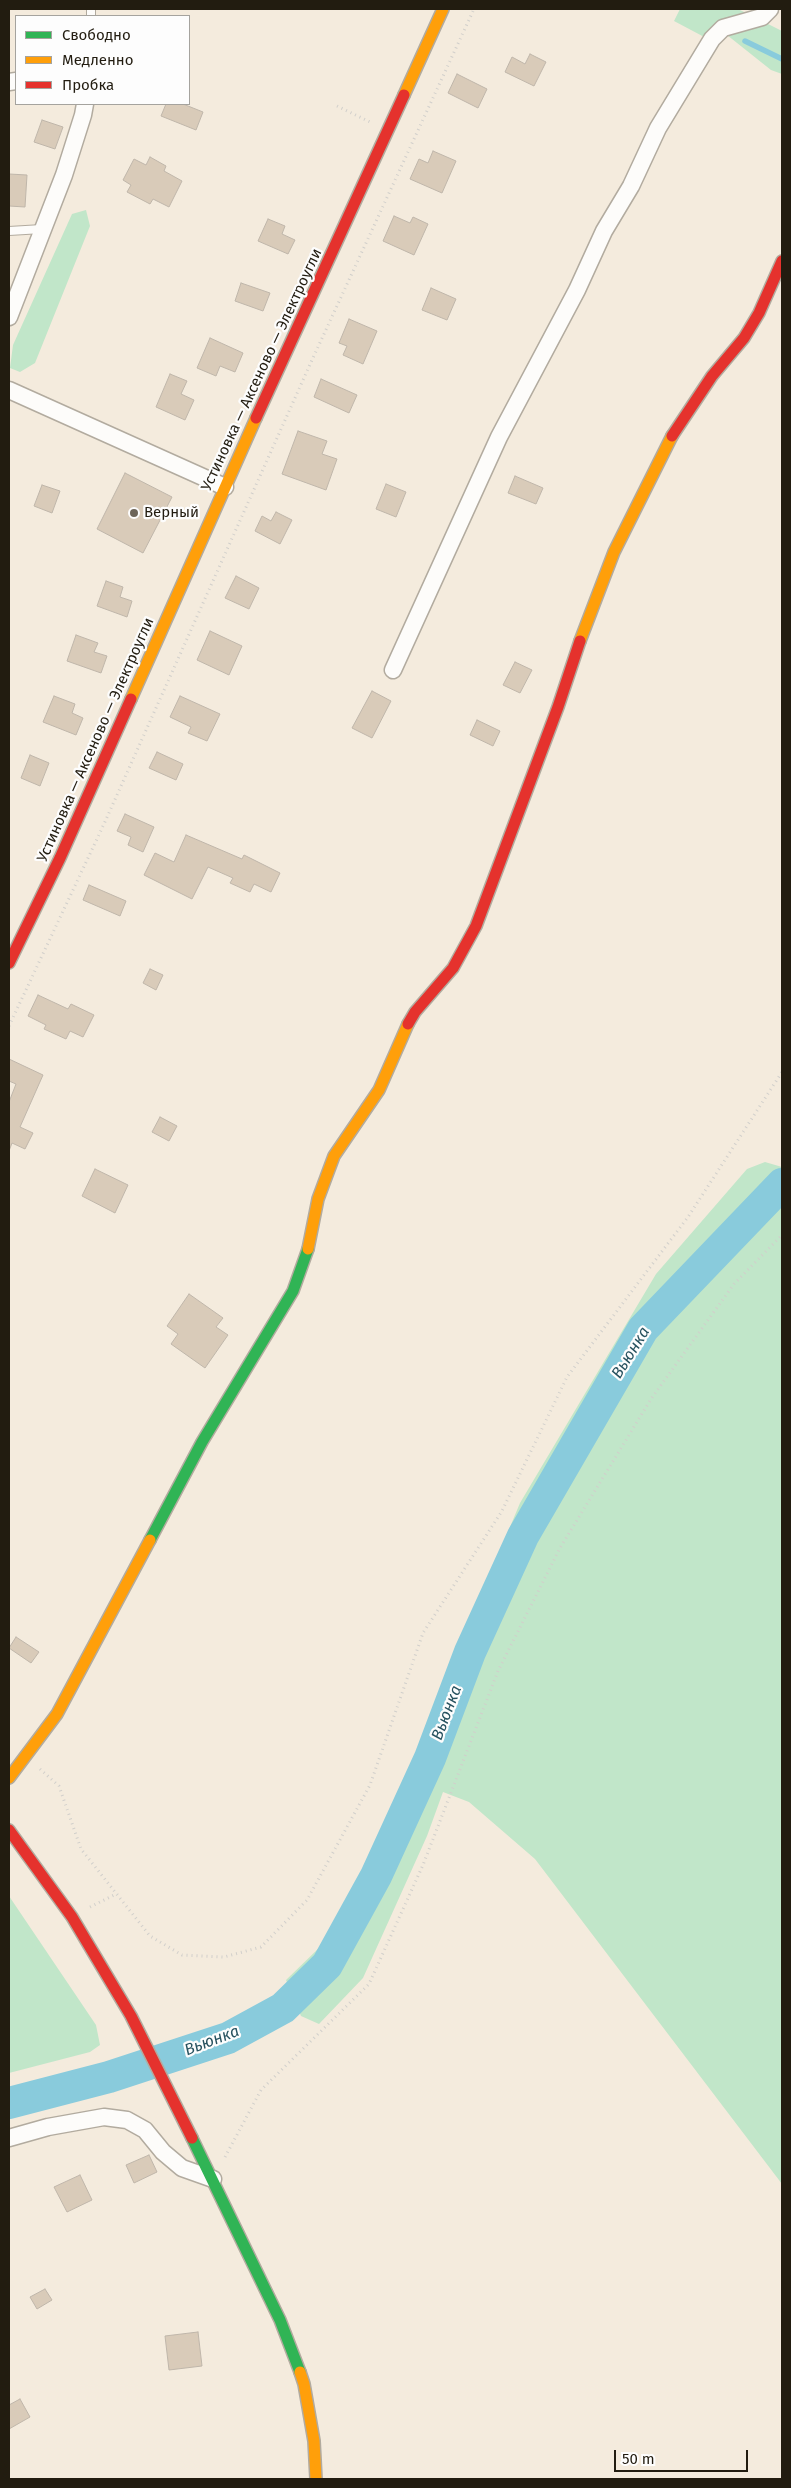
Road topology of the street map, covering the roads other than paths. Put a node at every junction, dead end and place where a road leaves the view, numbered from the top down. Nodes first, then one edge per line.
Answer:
1 (443, 9) edge
2 (770, 9) edge
3 (85, 105) edge
4 (42, 229) junction
5 (9, 231) edge
6 (782, 261) edge
7 (9, 317) edge
8 (9, 390) edge
9 (225, 487) junction
10 (393, 670) dead end
11 (9, 963) edge
12 (9, 1778) edge
13 (9, 1830) edge
14 (9, 2138) edge
15 (213, 2179) junction
16 (316, 2479) edge

1 - 9 street, Устиновка — Аксеново — Электроугли
2 - 10 street
3 - 4 street
4 - 5 lane
4 - 7 street
6 - 12 street
8 - 9 street
9 - 11 street, Устиновка — Аксеново — Электроугли
13 - 15 street
14 - 15 street
15 - 16 street

